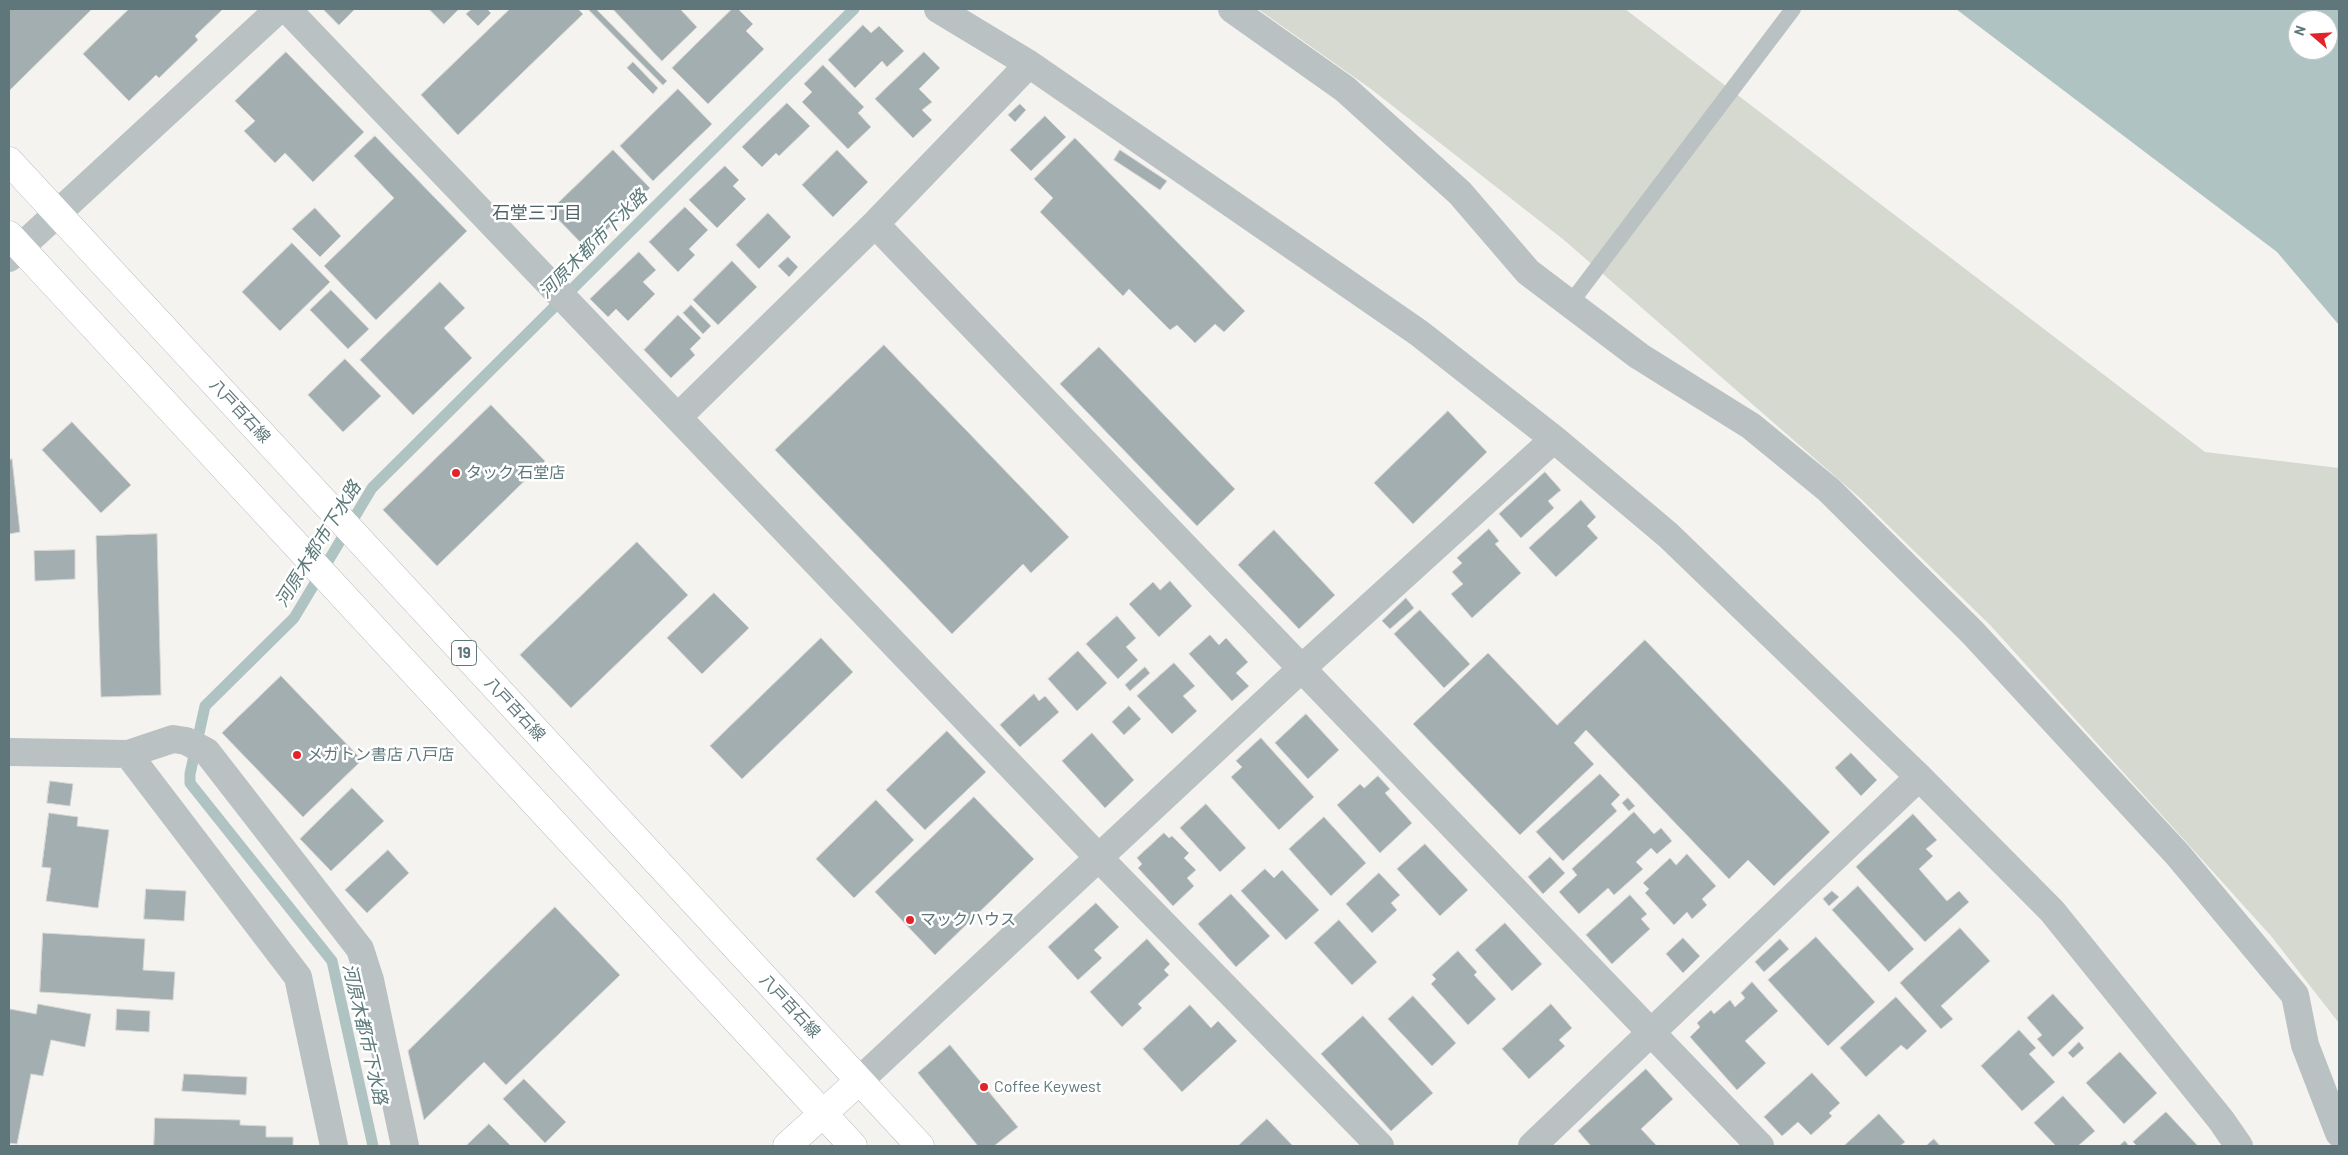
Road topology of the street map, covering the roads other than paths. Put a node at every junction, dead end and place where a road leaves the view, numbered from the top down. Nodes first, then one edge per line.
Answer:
1 (279, 9) edge
2 (287, 9) edge
3 (938, 9) edge
4 (1232, 9) edge
5 (1793, 9) edge
6 (1029, 64) junction
7 (9, 160) edge
8 (57, 213) junction
9 (875, 224) junction
10 (13, 247) edge
11 (1570, 305) junction
12 (678, 417) junction
13 (1554, 438) junction
14 (1301, 669) junction
15 (9, 752) edge
16 (128, 754) junction
17 (1918, 777) junction
18 (1098, 857) junction
19 (1652, 1033) junction
20 (859, 1081) junction
21 (823, 1114) junction
22 (2339, 1133) edge
23 (334, 1146) edge
24 (405, 1146) edge
25 (787, 1146) edge
26 (853, 1146) edge
27 (920, 1146) edge
28 (1380, 1146) edge
29 (1532, 1146) edge
30 (1760, 1146) edge
31 (2239, 1146) edge

1 - 8 street
2 - 12 street
3 - 6 street
4 - 11 street
5 - 11 lane
6 - 9 street
6 - 13 street
7 - 8 main road, 八戸百石線 / 19
8 - 10 street
8 - 20 main road, 八戸百石線 / 19
9 - 12 street
9 - 14 street
10 - 21 main road
11 - 22 street
12 - 18 street
13 - 14 street
13 - 17 street
14 - 18 street
14 - 19 street
15 - 16 street
16 - 23 street
16 - 24 street
17 - 19 street
17 - 31 street
18 - 20 street
18 - 28 street
19 - 29 street
19 - 30 street
20 - 21 main road
20 - 27 main road, 八戸百石線 / 19
21 - 25 main road
21 - 26 main road

